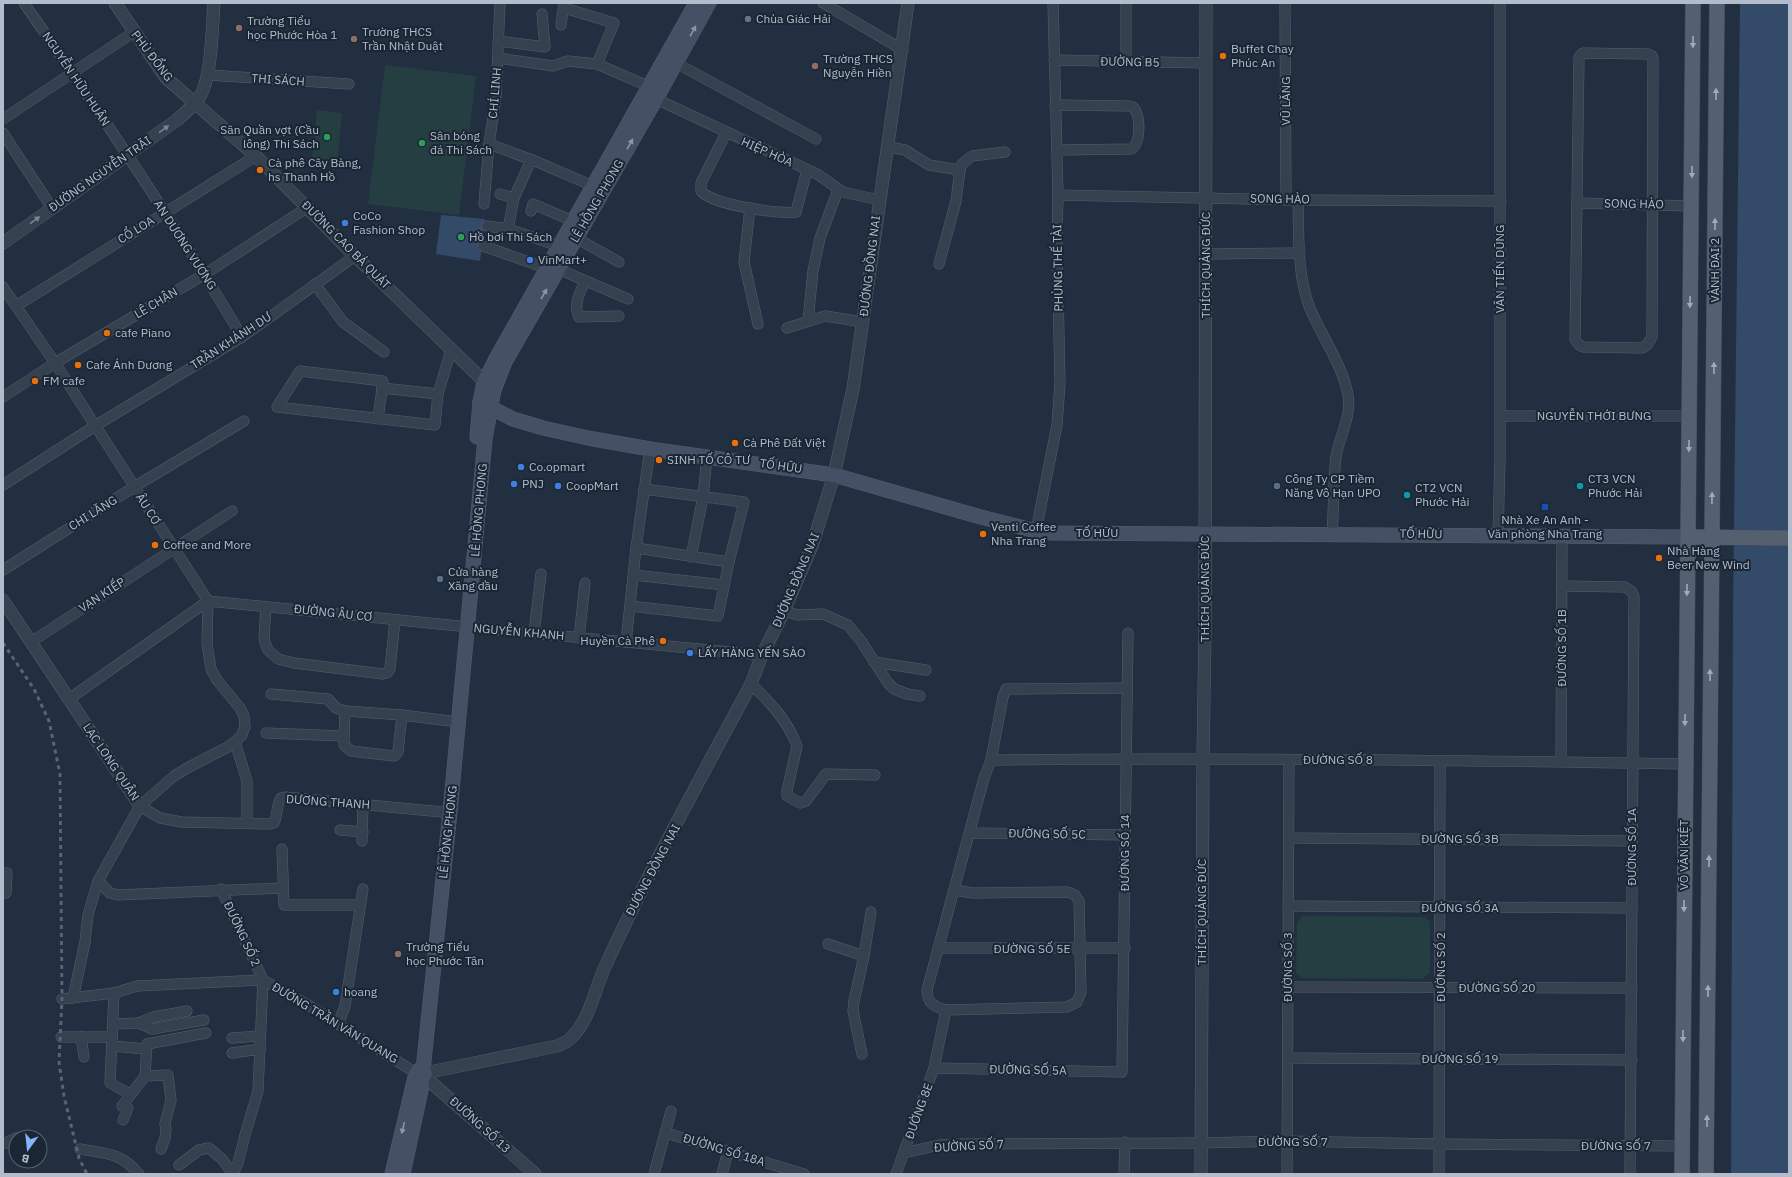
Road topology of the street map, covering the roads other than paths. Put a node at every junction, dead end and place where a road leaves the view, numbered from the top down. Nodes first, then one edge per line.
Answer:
1 (24, 3) edge
2 (115, 3) edge
3 (214, 3) edge
4 (500, 3) edge
5 (696, 3) edge
6 (709, 3) edge
7 (823, 3) edge
8 (908, 3) edge
9 (1053, 3) edge
10 (1126, 3) edge
11 (1206, 3) edge
12 (1285, 3) edge
13 (1500, 3) edge
14 (1693, 3) edge
15 (1717, 3) edge
16 (564, 6) edge
17 (542, 14) dead end
18 (561, 25) dead end
19 (134, 32) junction
20 (498, 41) junction
21 (903, 50) junction
22 (498, 58) junction
23 (1054, 60) junction
24 (676, 62) junction
25 (1126, 62) junction
26 (1206, 63) junction
27 (597, 64) junction
28 (73, 73) junction
29 (207, 75) junction
30 (349, 84) dead end
31 (653, 93) junction
32 (195, 103) junction
33 (1055, 105) junction
34 (3, 119) edge
35 (3, 133) edge
36 (726, 133) junction
37 (816, 139) dead end
38 (489, 144) junction
39 (889, 147) junction
40 (1057, 150) junction
41 (1005, 152) dead end
42 (128, 155) junction
43 (256, 156) junction
44 (531, 160) junction
45 (807, 170) junction
46 (960, 170) junction
47 (593, 186) junction
48 (838, 190) junction
49 (500, 194) dead end
50 (1058, 195) junction
51 (1205, 197) junction
52 (514, 198) junction
53 (879, 200) junction
54 (1286, 200) junction
55 (1298, 200) junction
56 (1501, 201) junction
57 (1577, 203) junction
58 (484, 204) dead end
59 (1653, 204) junction
60 (1691, 206) junction
61 (1715, 206) junction
62 (308, 207) junction
63 (52, 208) junction
64 (750, 208) junction
65 (531, 211) dead end
66 (164, 212) junction
67 (573, 221) junction
68 (487, 226) dead end
69 (508, 229) junction
70 (576, 238) junction
71 (3, 243) edge
72 (483, 246) dead end
73 (559, 246) junction
74 (1300, 253) junction
75 (1206, 254) junction
76 (355, 256) junction
77 (619, 262) dead end
78 (939, 264) dead end
79 (552, 269) junction
80 (204, 274) junction
81 (585, 281) junction
82 (314, 284) junction
83 (3, 288) edge
84 (628, 299) dead end
85 (16, 306) junction
86 (619, 316) dead end
87 (808, 321) junction
88 (863, 322) junction
89 (758, 324) dead end
90 (787, 328) dead end
91 (242, 336) junction
92 (452, 350) junction
93 (384, 352) dead end
94 (55, 363) junction
95 (489, 386) junction
96 (382, 388) junction
97 (438, 394) junction
98 (3, 397) edge
99 (485, 405) junction
100 (1500, 416) junction
101 (1689, 416) junction
102 (378, 419) junction
103 (244, 420) dead end
104 (95, 426) junction
105 (650, 449) junction
106 (707, 456) junction
107 (834, 475) junction
108 (3, 485) edge
109 (134, 487) junction
110 (644, 489) junction
111 (702, 497) junction
112 (232, 511) dead end
113 (1036, 531) junction
114 (1205, 534) junction
115 (1332, 534) junction
116 (1498, 535) junction
117 (1562, 536) junction
118 (1688, 537) junction
119 (1711, 537) junction
120 (1789, 538) edge
121 (636, 548) junction
122 (174, 549) junction
123 (692, 557) junction
124 (729, 562) junction
125 (3, 570) edge
126 (541, 574) dead end
127 (634, 575) junction
128 (585, 583) dead end
129 (724, 585) junction
130 (1562, 586) junction
131 (3, 600) edge
132 (208, 601) junction
133 (630, 606) junction
134 (266, 607) junction
135 (784, 611) junction
136 (394, 620) junction
137 (464, 627) junction
138 (534, 633) junction
139 (1128, 633) dead end
140 (578, 638) junction
141 (31, 642) junction
142 (626, 642) junction
143 (762, 655) junction
144 (874, 662) junction
145 (926, 670) dead end
146 (751, 684) junction
147 (1127, 688) junction
148 (272, 694) dead end
149 (920, 696) dead end
150 (69, 699) junction
151 (345, 711) junction
152 (402, 715) junction
153 (450, 721) junction
154 (266, 733) dead end
155 (344, 736) junction
156 (235, 742) junction
157 (1126, 758) junction
158 (1203, 759) junction
159 (991, 760) junction
160 (1289, 760) junction
161 (1440, 761) junction
162 (1561, 761) junction
163 (1632, 763) junction
164 (1685, 764) junction
165 (875, 775) dead end
166 (363, 804) junction
167 (140, 806) junction
168 (446, 812) junction
169 (247, 823) junction
170 (340, 830) dead end
171 (970, 833) junction
172 (1125, 835) junction
173 (1289, 838) junction
174 (1441, 839) junction
175 (1632, 841) junction
176 (282, 849) dead end
177 (3, 873) edge
178 (98, 881) junction
179 (282, 888) junction
180 (221, 889) junction
181 (363, 889) dead end
182 (955, 890) junction
183 (3, 893) edge
184 (359, 905) junction
185 (1288, 906) junction
186 (1441, 908) junction
187 (1632, 908) junction
188 (871, 912) dead end
189 (828, 944) dead end
190 (938, 948) junction
191 (1125, 948) junction
192 (1080, 949) junction
193 (864, 956) junction
194 (263, 980) junction
195 (1289, 987) junction
196 (1441, 988) junction
197 (1632, 988) junction
198 (114, 993) junction
199 (73, 998) junction
200 (62, 999) dead end
201 (946, 1010) junction
202 (186, 1011) dead end
203 (204, 1020) dead end
204 (138, 1023) junction
205 (113, 1024) junction
206 (338, 1024) junction
207 (206, 1033) dead end
208 (260, 1036) junction
209 (61, 1037) dead end
210 (81, 1037) junction
211 (232, 1038) dead end
212 (112, 1041) junction
213 (146, 1049) junction
214 (260, 1049) junction
215 (232, 1053) dead end
216 (862, 1054) dead end
217 (84, 1057) dead end
218 (1288, 1058) junction
219 (1439, 1060) junction
220 (1632, 1060) junction
221 (934, 1068) junction
222 (1122, 1072) joint
223 (421, 1074) junction
224 (145, 1076) junction
225 (130, 1094) junction
226 (672, 1112) dead end
227 (123, 1120) dead end
228 (666, 1133) junction
229 (1286, 1141) junction
230 (1125, 1142) junction
231 (1201, 1143) junction
232 (1440, 1144) junction
233 (1707, 1145) junction
234 (1631, 1146) junction
235 (1682, 1146) junction
236 (161, 1148) dead end
237 (80, 1149) dead end
238 (728, 1151) junction
239 (904, 1153) junction
240 (179, 1165) dead end
241 (139, 1174) edge
242 (233, 1174) edge
243 (392, 1174) edge
244 (403, 1174) edge
245 (535, 1174) edge
246 (654, 1174) edge
247 (722, 1174) edge
248 (804, 1174) edge
249 (896, 1174) edge
250 (1124, 1174) edge
251 (1201, 1174) edge
252 (1287, 1174) edge
253 (1439, 1174) edge
254 (1630, 1174) edge
255 (1682, 1174) edge
256 (1706, 1174) edge

1 - 28 street, NGUYỄN HỮU HUÂN
2 - 19 street, PHÙ ĐỔNG
3 - 29 street, ĐƯỜNG NGUYỄN TRÃI
4 - 20 street, CHÍ LINH
5 - 31 main road, LÊ HỒNG PHONG
24 -> 6 main road, LÊ HỒNG PHONG
7 - 21 street
8 - 21 street, ĐƯỜNG ĐỒNG NAI
9 - 23 street, PHÙNG THẾ TÀI
10 - 25 street
11 - 26 street, THÍCH QUẢNG ĐỨC
12 - 54 street, VŨ LĂNG
13 - 56 street, VĂN TIẾN DŨNG
14 -> 60 main road, VÀNH ĐAI 2
61 -> 15 main road, VÀNH ĐAI 2
16 - 18 street
16 - 27 street
17 - 20 street
19 - 28 street
19 - 32 street, PHÙ ĐỔNG
20 - 22 street, CHÍ LINH
21 - 39 street, ĐƯỜNG ĐỒNG NAI
22 - 27 street, HIỆP HÒA
22 - 38 street, CHÍ LINH
23 - 25 street, ĐƯỜNG B5
23 - 33 street, PHÙNG THẾ TÀI
24 - 31 main road, LÊ HỒNG PHONG
24 - 37 street
25 - 26 street, ĐƯỜNG B5
26 - 51 street, THÍCH QUẢNG ĐỨC
27 - 31 street, HIỆP HÒA
28 - 34 street
28 - 42 street, NGUYỄN HỮU HUÂN
29 - 30 street, THI SÁCH
29 - 32 street, ĐƯỜNG NGUYỄN TRÃI
31 - 36 street, HIỆP HÒA
31 - 47 main road, LÊ HỒNG PHONG
70 -> 31 main road, LÊ HỒNG PHONG
42 -> 32 street, ĐƯỜNG NGUYỄN TRÃI
32 - 43 street, ĐƯỜNG CAO BÁ QUÁT
33 - 40 street, PHÙNG THẾ TÀI
33 - 40 street
35 - 63 street
36 - 45 street, HIỆP HÒA
36 - 64 street
38 - 44 street
38 - 58 street, CHÍ LINH
39 - 46 street
39 - 53 street, ĐƯỜNG ĐỒNG NAI
40 - 50 street, PHÙNG THẾ TÀI
41 - 46 street
42 - 63 street, ĐƯỜNG NGUYỄN TRÃI
42 - 66 street, AN DƯƠNG VƯƠNG
43 - 62 street, ĐƯỜNG CAO BÁ QUÁT
43 - 66 street, CỔ LOA
44 - 47 street
44 - 52 street
45 - 48 street, HIỆP HÒA
45 - 64 street
46 - 78 street
47 - 67 main road, LÊ HỒNG PHONG
48 - 53 street, HIỆP HÒA
48 - 87 street
49 - 52 street
50 - 51 street, SONG HÀO
50 - 113 street, PHÙNG THẾ TÀI
51 - 54 street, SONG HÀO
51 - 75 street, THÍCH QUẢNG ĐỨC
52 - 69 street
53 - 88 street, ĐƯỜNG ĐỒNG NAI
54 - 55 street, SONG HÀO
55 - 56 street, SONG HÀO
55 - 74 street
56 - 100 street, VĂN TIẾN DŨNG
57 - 59 street, SONG HÀO
57 - 59 street
57 - 59 street
59 - 60 street, SONG HÀO
60 - 61 main road
60 -> 101 main road, VÀNH ĐAI 2
119 -> 61 main road, VÀNH ĐAI 2
62 - 76 street, ĐƯỜNG CAO BÁ QUÁT
62 - 80 street, LÊ CHÂN
71 -> 63 street, ĐƯỜNG NGUYỄN TRÃI
64 - 89 street
65 - 67 street
66 - 80 street, AN DƯƠNG VƯƠNG
66 - 85 street, CỔ LOA
67 - 73 main road, LÊ HỒNG PHONG
68 - 69 street
69 - 73 street
70 - 77 street
70 - 79 main road, LÊ HỒNG PHONG
72 - 79 street
73 - 79 main road, LÊ HỒNG PHONG
74 - 75 street
74 - 115 street
75 - 114 street, THÍCH QUẢNG ĐỨC
76 - 82 street, TRẦN KHÁNH DƯ
76 - 92 street, ĐƯỜNG CAO BÁ QUÁT
79 - 81 street
79 - 95 main road, LÊ HỒNG PHONG
80 - 91 street, AN DƯƠNG VƯƠNG
80 - 94 street, LÊ CHÂN
81 - 84 street
81 - 86 street
82 - 91 street, TRẦN KHÁNH DƯ
82 - 93 street
83 - 85 street, ÂU CƠ
85 - 94 street, ÂU CƠ
87 - 88 street
87 - 90 street
88 - 107 street, ĐƯỜNG ĐỒNG NAI
91 - 104 street, TRẦN KHÁNH DƯ
92 - 95 street, ĐƯỜNG CAO BÁ QUÁT
92 - 97 street
94 - 98 street, LÊ CHÂN
94 - 104 street, ÂU CƠ
95 - 99 main road, LÊ HỒNG PHONG
96 - 97 street
96 - 102 street
96 - 102 street
97 - 102 street
99 - 105 main road, TỐ HỮU
99 - 137 main road, LÊ HỒNG PHONG
100 - 101 street, NGUYỄN THỚI BƯNG
100 - 116 street, VĂN TIẾN DŨNG
101 -> 118 main road, VÀNH ĐAI 2
103 - 109 street, CHI LĂNG
104 - 108 street, TRẦN KHÁNH DƯ
104 - 109 street, ÂU CƠ
105 - 106 main road, TỐ HỮU
105 - 110 street
106 - 107 main road, TỐ HỮU
106 - 111 street
107 - 113 main road, TỐ HỮU
107 - 135 street, ĐƯỜNG ĐỒNG NAI
109 - 122 street, ÂU CƠ
109 - 125 street, CHI LĂNG
110 - 111 street
110 - 121 street
111 - 123 street
111 - 124 street
112 - 122 street, VẠN KIẾP
113 - 114 main road, TỐ HỮU
114 - 115 main road, TỐ HỮU
114 - 158 street, THÍCH QUẢNG ĐỨC
115 - 116 main road, TỐ HỮU
116 - 117 main road, TỐ HỮU
117 - 118 main road, TỐ HỮU
117 - 130 street, ĐƯỜNG SỐ 1B
118 - 119 main road, TỐ HỮU
118 -> 164 main road, VÕ VĂN KIỆT
119 - 120 main road, TỐ HỮU
233 -> 119 main road, VÕ VĂN KIỆT
121 - 123 street
121 - 127 street
122 - 132 street, ÂU CƠ
122 - 141 street, VẠN KIẾP
123 - 124 street
124 - 129 street
126 - 138 street
127 - 129 street
127 - 133 street
128 - 140 street
129 - 133 street
130 - 162 street, ĐƯỜNG SỐ 1B
130 - 163 street, ĐƯỜNG SỐ 1A
131 - 141 street, LẠC LONG QUÂN
132 - 134 street, ĐƯỜNG ÂU CƠ
132 - 150 street
132 - 156 street
133 - 142 street
134 - 136 street, ĐƯỜNG ÂU CƠ
134 - 136 street
135 - 143 street, ĐƯỜNG ĐỒNG NAI
135 - 144 street
136 - 137 street, ĐƯỜNG ÂU CƠ
137 - 138 street, NGUYỄN KHANH
137 - 153 main road, LÊ HỒNG PHONG
137 - 168 main road, LÊ HỒNG PHONG
138 - 140 street, NGUYỄN KHANH
139 - 147 street, ĐƯỜNG SỐ 14
140 - 142 street, NGUYỄN KHANH
141 - 150 street, LẠC LONG QUÂN
142 - 143 street, NGUYỄN KHANH
143 - 146 street, ĐƯỜNG ĐỒNG NAI
144 - 145 street
144 - 149 street
146 - 165 street
146 - 223 street, ĐƯỜNG ĐỒNG NAI
147 - 157 street, ĐƯỜNG SỐ 14
147 - 159 street
148 - 151 street
150 - 167 street, LẠC LONG QUÂN
151 - 152 street
151 - 155 street
152 - 153 street
152 - 155 street
153 - 168 main road, LÊ HỒNG PHONG
154 - 155 street
156 - 167 street
156 - 169 street
157 - 158 street, ĐƯỜNG SỐ 8
157 - 159 street, ĐƯỜNG SỐ 8
157 - 172 street, ĐƯỜNG SỐ 14
158 - 160 street, ĐƯỜNG SỐ 8
158 - 231 street, THÍCH QUẢNG ĐỨC
159 - 171 street
160 - 161 street, ĐƯỜNG SỐ 8
160 - 173 street, ĐƯỜNG SỐ 3
161 - 162 street, ĐƯỜNG SỐ 8
161 - 174 street, ĐƯỜNG SỐ 2
162 - 163 street, ĐƯỜNG SỐ 8
163 - 164 street, ĐƯỜNG SỐ 8
163 - 175 street, ĐƯỜNG SỐ 1A
164 -> 235 main road, VÕ VĂN KIỆT
166 - 168 street, DƯƠNG THANH
166 - 169 street, DƯƠNG THANH
166 - 170 street
167 - 169 street, DƯƠNG THANH
167 - 178 street, LẠC LONG QUÂN
168 - 223 main road, LÊ HỒNG PHONG
171 - 172 street, ĐƯỜNG SỐ 5C
171 - 182 street
172 - 191 street, ĐƯỜNG SỐ 14
173 - 174 street, ĐƯỜNG SỐ 3B
173 - 185 street, ĐƯỜNG SỐ 3
174 - 175 street, ĐƯỜNG SỐ 3B
174 - 186 street, ĐƯỜNG SỐ 2
175 - 187 street, ĐƯỜNG SỐ 1A
176 - 179 street
177 - 183 street
178 - 180 street
178 - 199 street, LẠC LONG QUÂN
179 - 180 street
179 - 184 street
180 - 194 street, ĐƯỜNG SỐ 2
181 - 184 street
182 - 190 street
182 - 192 street
184 - 206 street
185 - 186 street, ĐƯỜNG SỐ 3A
185 - 195 street, ĐƯỜNG SỐ 3
186 - 187 street, ĐƯỜNG SỐ 3A
186 - 196 street, ĐƯỜNG SỐ 2
187 - 197 street, ĐƯỜNG SỐ 1A
188 - 193 street
189 - 193 street
190 - 192 street, ĐƯỜNG SỐ 5E
190 - 201 street
191 - 192 street, ĐƯỜNG SỐ 5E
191 - 222 street, ĐƯỜNG SỐ 14
192 - 201 street
193 - 216 street
194 - 198 street, ĐƯỜNG TRẦN VĂN QUANG
194 - 206 street, ĐƯỜNG TRẦN VĂN QUANG
194 - 208 street
195 - 196 street, ĐƯỜNG SỐ 20
195 - 218 street, ĐƯỜNG SỐ 3
196 - 197 street, ĐƯỜNG SỐ 20
196 - 219 street, ĐƯỜNG SỐ 2
197 - 220 street, ĐƯỜNG SỐ 1A
198 - 199 street, ĐƯỜNG TRẦN VĂN QUANG
198 - 205 street
199 - 200 street, ĐƯỜNG TRẦN VĂN QUANG
201 - 221 street, ĐƯỜNG 8E
202 - 204 street
203 - 204 street
204 - 205 street
205 - 212 street
206 - 223 street, ĐƯỜNG TRẦN VĂN QUANG
207 - 213 street
208 - 211 street
208 - 214 street
209 - 210 street
210 - 212 street
210 - 217 street
212 - 213 street
212 - 225 street
213 - 224 street
214 - 215 street
214 - 242 street
218 - 219 street, ĐƯỜNG SỐ 19
218 - 229 street, ĐƯỜNG SỐ 3
219 - 220 street, ĐƯỜNG SỐ 19
219 - 232 street, ĐƯỜNG SỐ 2
220 - 234 street, ĐƯỜNG SỐ 1A
221 - 222 street, ĐƯỜNG SỐ 5A
221 - 239 street, ĐƯỜNG 8E
223 -> 243 main road, LÊ HỒNG PHONG
223 - 244 main road, LÊ HỒNG PHONG
223 - 245 street, ĐƯỜNG SỐ 13
224 - 225 street
224 - 236 street
225 - 227 street
226 - 228 street
228 - 238 street, ĐƯỜNG SỐ 18A
228 - 246 street
229 - 231 street, ĐƯỜNG SỐ 7
229 - 232 street, ĐƯỜNG SỐ 7
229 - 252 street, ĐƯỜNG SỐ 3
230 - 231 street, ĐƯỜNG SỐ 7
230 - 239 street, ĐƯỜNG SỐ 7
230 - 250 street
231 - 251 street, THÍCH QUẢNG ĐỨC
232 - 234 street, ĐƯỜNG SỐ 7
232 - 253 street, ĐƯỜNG SỐ 2
233 - 235 main road
233 - 256 main road, VÕ VĂN KIỆT
234 - 235 street, ĐƯỜNG SỐ 7
234 - 254 street, ĐƯỜNG SỐ 1A
235 - 255 main road, VÕ VĂN KIỆT
237 - 241 street
238 - 247 street
238 - 248 street, ĐƯỜNG SỐ 18A
239 - 249 street, ĐƯỜNG 8E
240 - 242 street

